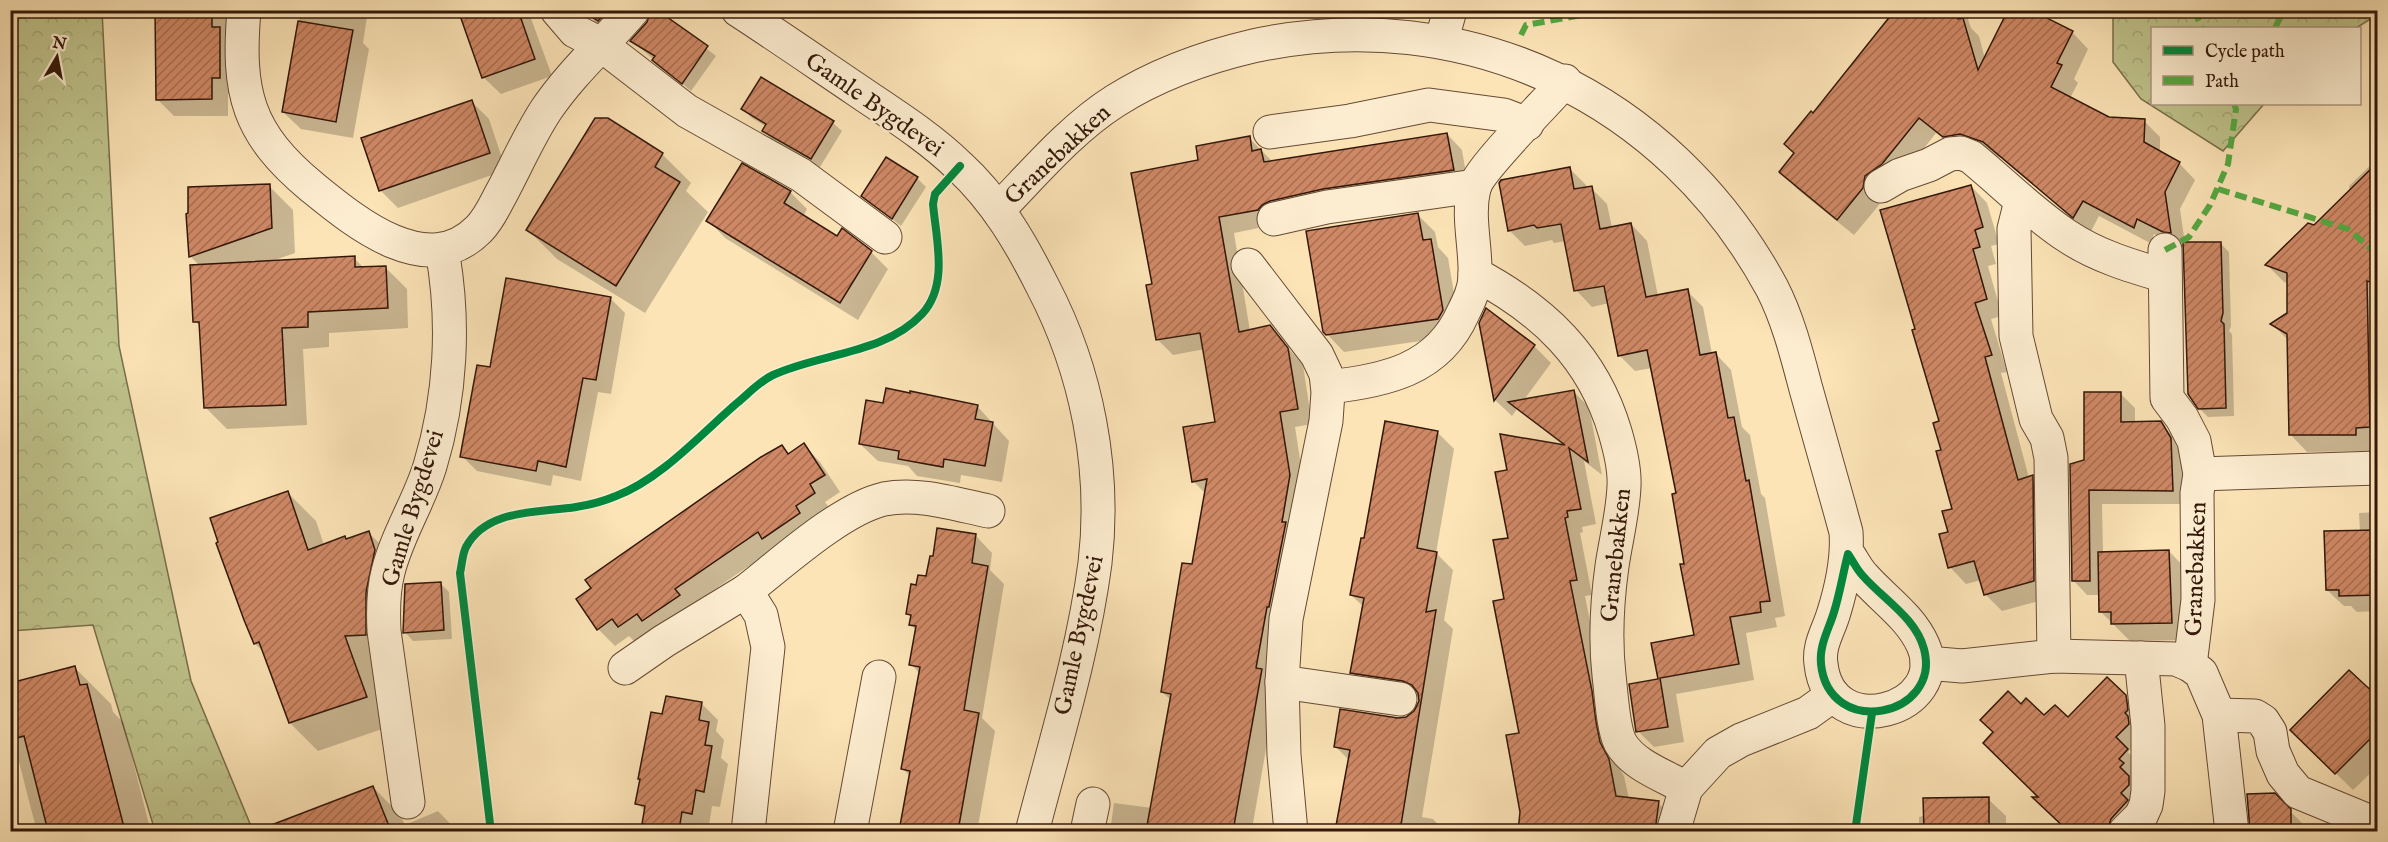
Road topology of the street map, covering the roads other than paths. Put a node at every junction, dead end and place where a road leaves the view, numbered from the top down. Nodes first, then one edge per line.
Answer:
1 (244, 10) edge
2 (557, 10) edge
3 (633, 10) edge
4 (738, 10) edge
5 (1446, 25) edge
6 (600, 44) junction
7 (1565, 81) junction
8 (1527, 124) junction
9 (1270, 132) dead end
10 (1474, 186) junction
11 (1881, 186) dead end
12 (2021, 201) junction
13 (998, 210) junction
14 (1274, 219) dead end
15 (885, 237) dead end
16 (442, 250) junction
17 (1248, 265) dead end
18 (1475, 274) junction
19 (1328, 387) junction
20 (2378, 468) edge
21 (2200, 474) junction
22 (988, 511) dead end
23 (1848, 554) junction
24 (746, 591) junction
25 (2054, 656) junction
26 (2141, 658) junction
27 (1927, 663) junction
28 (2190, 664) junction
29 (626, 668) dead end
30 (879, 677) dead end
31 (1282, 682) junction
32 (1833, 695) junction
33 (1400, 699) dead end
34 (2219, 715) junction
35 (1686, 788) junction
36 (408, 802) dead end
37 (2378, 825) edge
38 (748, 831) edge
39 (850, 831) edge
40 (1032, 831) edge
41 (1291, 831) edge
42 (1673, 831) edge
43 (2125, 831) edge
44 (2232, 831) edge

1 - 16 street
2 - 6 street
3 - 6 street
4 - 13 street, Gamle Bygdevei
5 - 7 street, Granebakken
5 - 13 street, Granebakken
6 - 15 street
6 - 16 street
7 - 8 street
7 - 23 street, Granebakken
8 - 9 street
8 - 10 street
10 - 14 street
10 - 18 street
11 - 12 street, Granebakken
12 - 21 street, Granebakken
12 - 25 street
13 - 40 street, Gamle Bygdevei
16 - 36 street, Gamle Bygdevei
17 - 19 street
18 - 19 street
18 - 35 street, Granebakken
19 - 31 street
20 - 21 street, Granebakken
21 - 28 street, Granebakken
22 - 24 street
23 - 27 street, Granebakken
23 - 32 street, Granebakken
24 - 29 street
24 - 38 street
25 - 26 street, Granebakken
25 - 27 street, Granebakken
26 - 28 street, Granebakken
26 - 43 street
27 - 32 street
28 - 34 street, Granebakken
30 - 39 street
31 - 33 street
31 - 41 street
32 - 35 street
34 - 37 street
34 - 44 street, Granebakken
35 - 42 street

